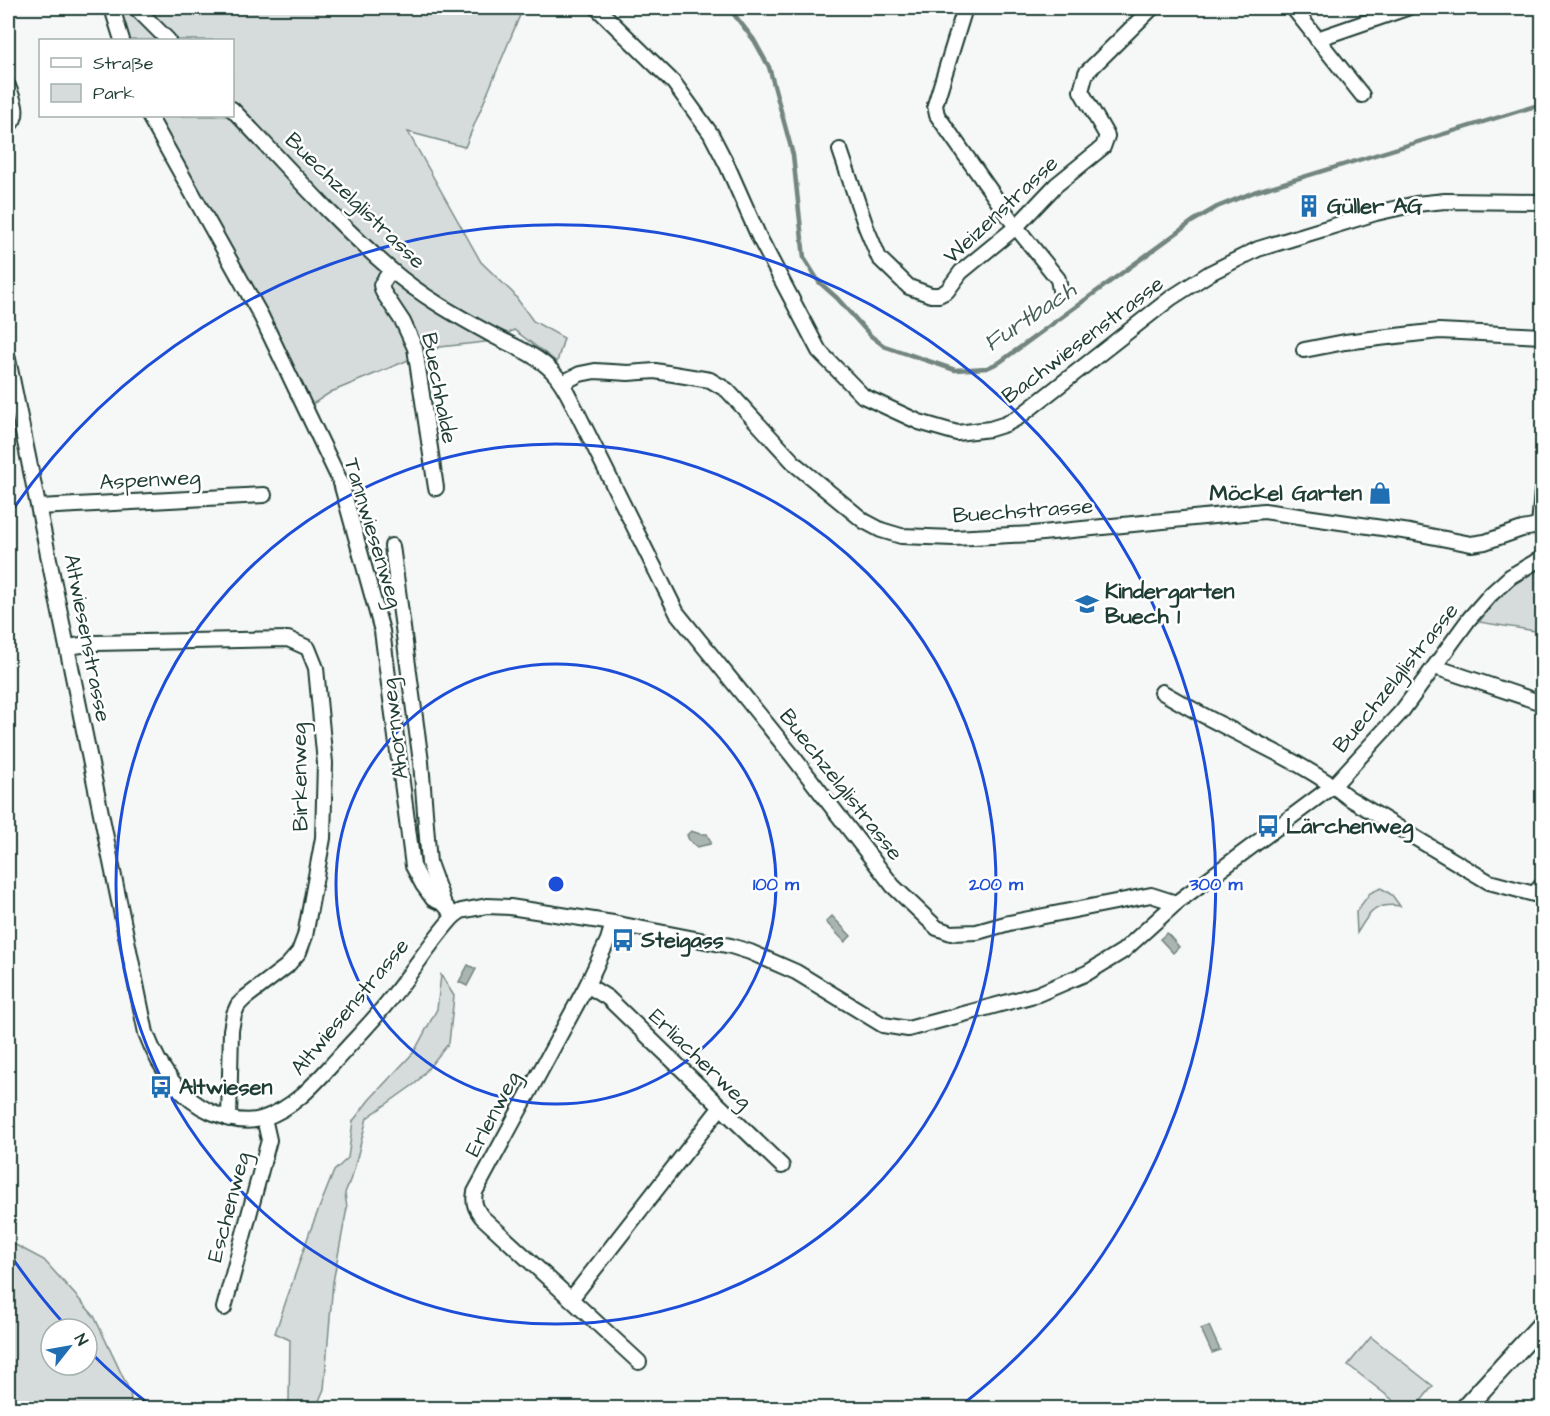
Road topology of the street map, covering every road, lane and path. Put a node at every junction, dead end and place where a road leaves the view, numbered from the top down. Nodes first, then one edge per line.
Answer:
1 (112, 8) edge
2 (136, 8) edge
3 (597, 8) edge
4 (965, 8) edge
5 (1152, 8) edge
6 (1293, 8) edge
7 (1407, 8) edge
8 (122, 39) edge
9 (167, 39) edge
10 (1317, 39) junction
11 (8, 86) edge
12 (1362, 95) dead end
13 (234, 111) edge
14 (150, 117) edge
15 (8, 126) edge
16 (840, 150) dead end
17 (1542, 202) edge
18 (1016, 227) junction
19 (391, 270) junction
20 (1060, 290) dead end
21 (1542, 336) edge
22 (1304, 350) dead end
23 (8, 359) edge
24 (562, 383) junction
25 (436, 489) dead end
26 (1542, 491) edge
27 (264, 495) dead end
28 (39, 507) junction
29 (1541, 527) edge
30 (392, 546) dead end
31 (1542, 558) edge
32 (68, 647) junction
33 (1435, 667) junction
34 (1162, 692) dead end
35 (1542, 703) edge
36 (1334, 786) junction
37 (1542, 885) edge
38 (1176, 903) junction
39 (444, 904) junction
40 (454, 916) junction
41 (613, 923) junction
42 (587, 985) junction
43 (720, 1108) junction
44 (264, 1118) junction
45 (230, 1119) junction
46 (782, 1166) dead end
47 (571, 1299) junction
48 (224, 1308) dead end
49 (1542, 1324) edge
50 (639, 1362) dead end
51 (1465, 1408) edge

1 - 8 street
2 - 9 street
3 - 17 street, Bachwiesenstrasse
4 - 18 street
5 - 18 street, Weizenstrasse
6 - 10 street
7 - 10 street
10 - 12 street
11 - 15 street
13 - 19 street, Buechzelglistrasse
14 - 39 street, Tannwiesenweg
16 - 18 street, Weizenstrasse
18 - 20 street
19 - 24 street, Buechzelglistrasse
19 - 25 street, Buechhalde
21 - 22 street
23 - 28 street, Altwiesenstrasse
24 - 29 street, Buechstrasse
24 - 38 street, Buechzelglistrasse
26 - 29 street
27 - 28 street, Aspenweg
28 - 32 street, Altwiesenstrasse
30 - 39 street, Ahornweg
31 - 33 street, Buechzelglistrasse
32 - 45 street, Altwiesenstrasse
32 - 45 street, Birkenweg
33 - 35 street
33 - 36 street, Buechzelglistrasse
34 - 36 street
36 - 37 street
36 - 38 street, Buechzelglistrasse
38 - 41 street
39 - 40 street, Tannwiesenweg
40 - 41 street
40 - 44 street, Altwiesenstrasse
41 - 42 street, Erlenweg
42 - 43 street, Erliacherweg
42 - 47 street, Erlenweg
43 - 46 street, Erliacherweg
43 - 47 street
44 - 45 street, Altwiesenstrasse
44 - 48 street, Eschenweg
47 - 50 street, Erlenweg
49 - 51 main road

